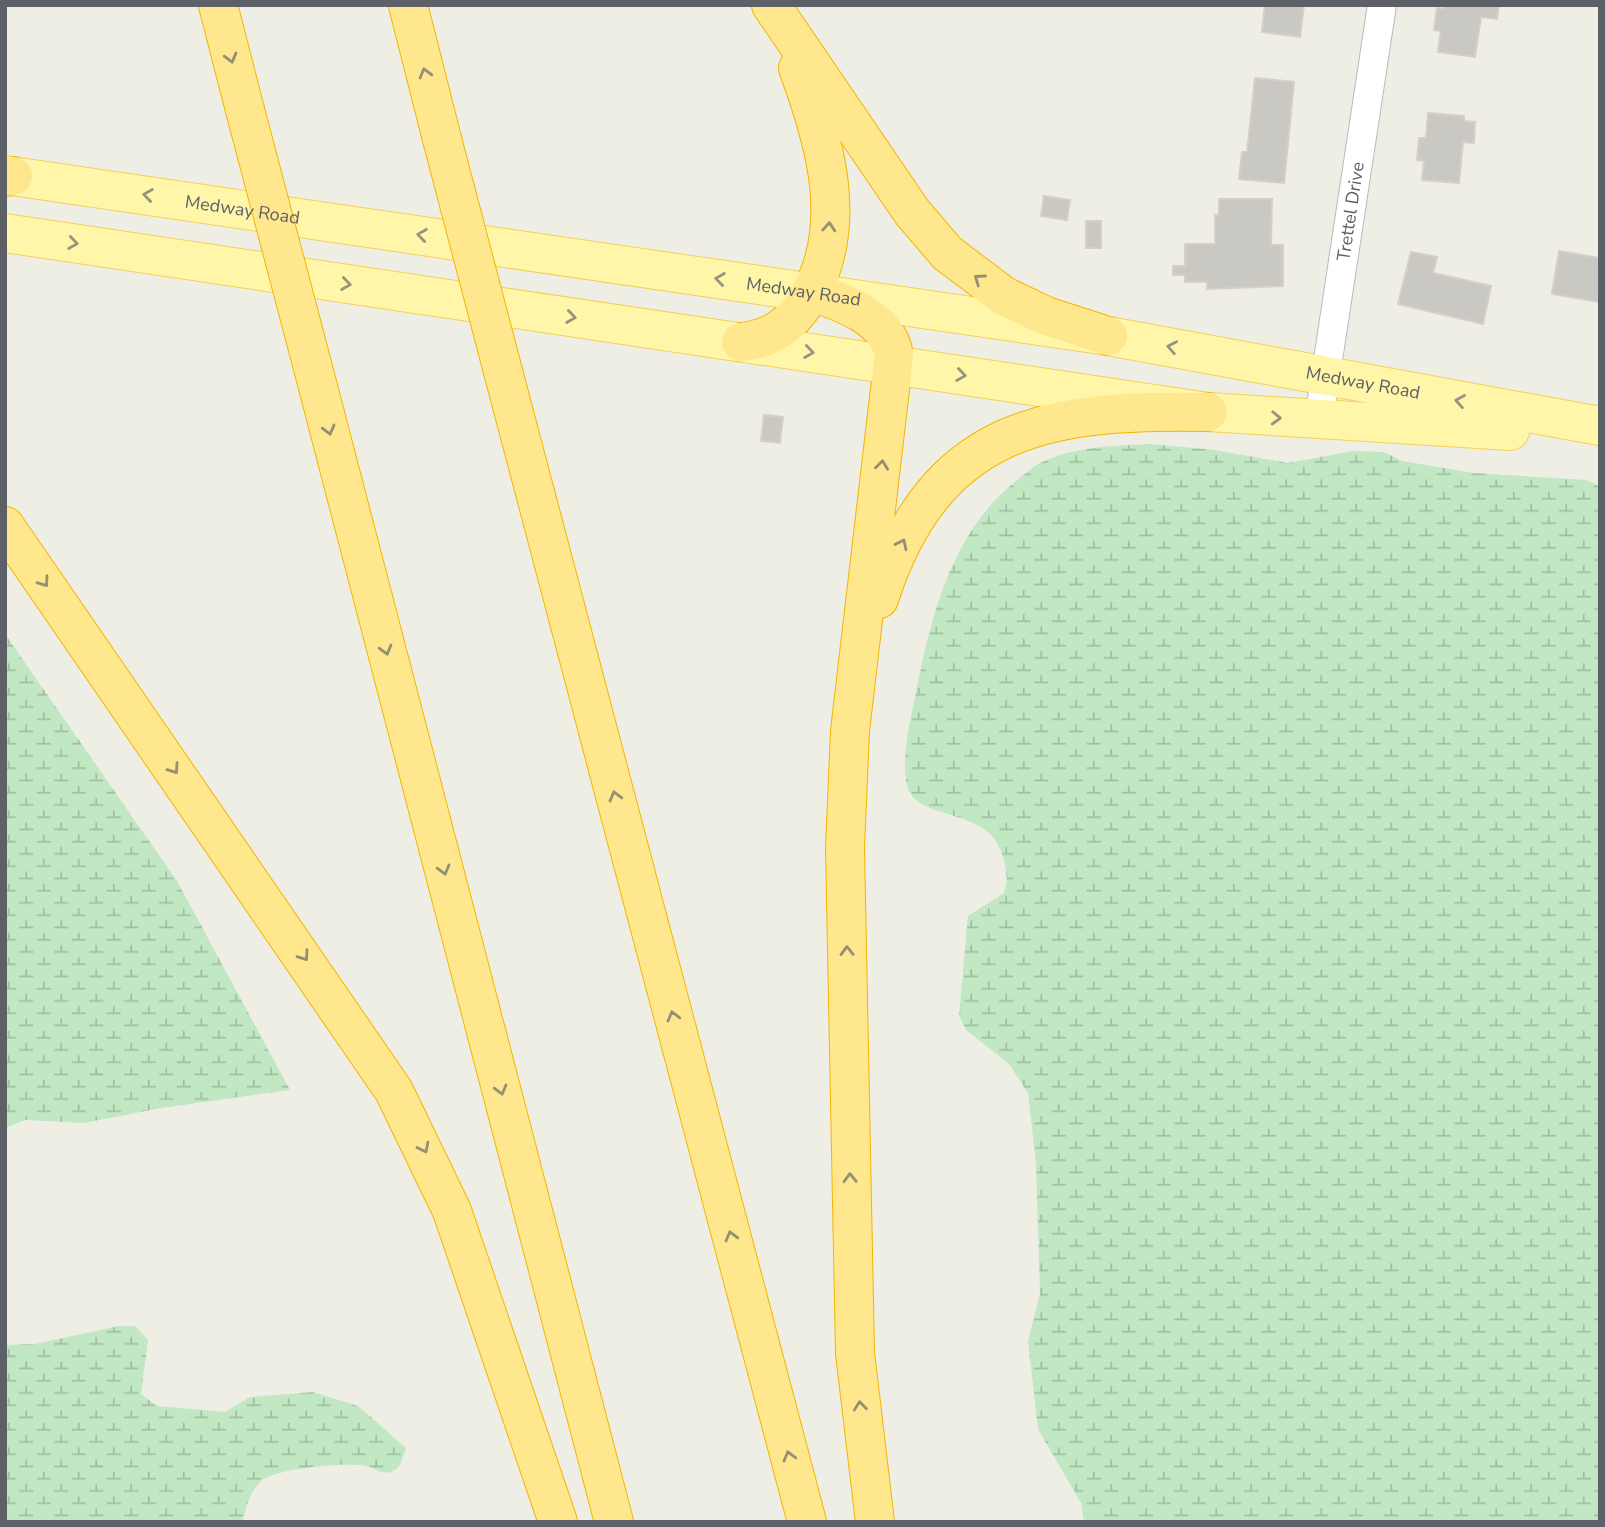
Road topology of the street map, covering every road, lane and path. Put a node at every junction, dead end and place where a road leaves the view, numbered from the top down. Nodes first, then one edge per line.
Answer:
1 (218, 5) edge
2 (408, 5) edge
3 (771, 5) edge
4 (1382, 5) edge
5 (8, 176) edge
6 (5, 233) edge
7 (811, 292) junction
8 (1108, 336) junction
9 (741, 342) junction
10 (894, 365) junction
11 (1326, 376) junction
12 (1208, 412) junction
13 (1319, 419) junction
14 (1600, 426) edge
15 (1600, 437) edge
16 (5, 526) edge
17 (853, 702) junction
18 (558, 1522) edge
19 (614, 1522) edge
20 (807, 1522) edge
21 (875, 1522) edge

1 -> 19 highway, bridge
20 -> 2 highway, bridge
7 -> 3 highway
8 -> 3 highway
4 - 11 street, Trettel Drive
7 -> 5 main road, Medway Road
6 -> 9 main road, Medway Road
7 - 8 main road, Medway Road
7 - 9 highway
7 - 10 highway
11 -> 8 main road, Medway Road
9 -> 10 main road, Medway Road
10 -> 12 main road, Medway Road
17 -> 10 highway
11 - 13 street, Trettel Drive
14 -> 11 main road, Medway Road
12 -> 13 main road, Medway Road
17 -> 12 highway
13 - 15 main road, Medway Road
16 -> 18 highway
21 -> 17 highway

